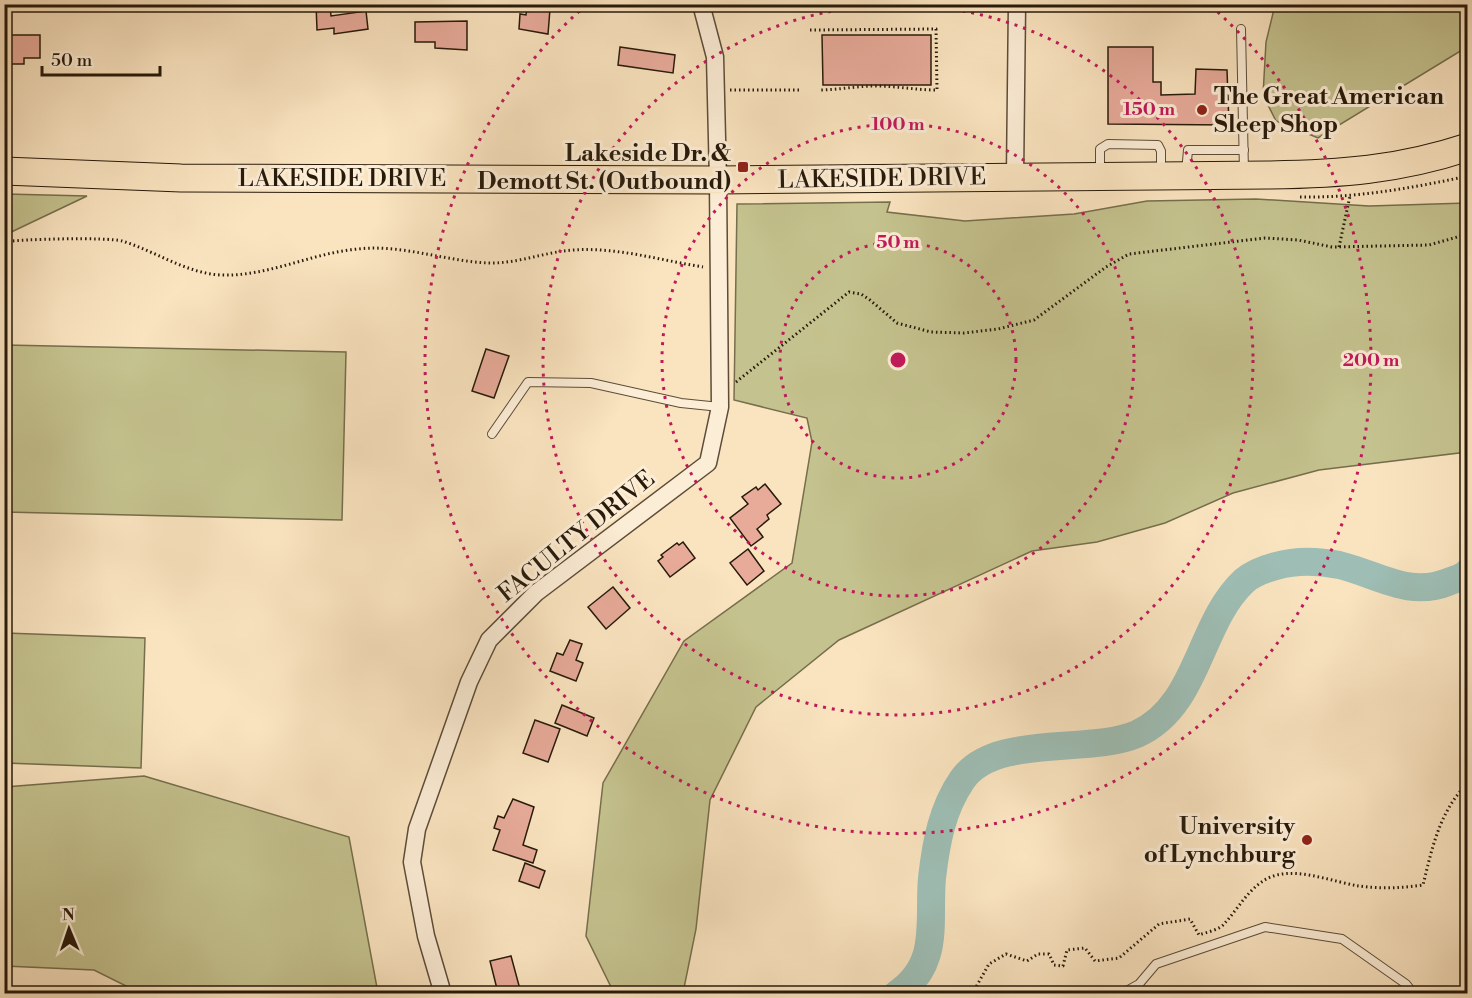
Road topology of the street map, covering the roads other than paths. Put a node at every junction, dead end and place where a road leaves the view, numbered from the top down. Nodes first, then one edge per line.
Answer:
1 (701, 4) edge
2 (1017, 4) edge
3 (1240, 29) dead end
4 (1467, 147) edge
5 (1244, 163) junction
6 (4, 171) edge
7 (1016, 176) junction
8 (718, 180) junction
9 (720, 406) junction
10 (492, 434) dead end
11 (443, 993) edge
12 (1121, 993) edge
13 (1413, 993) edge

1 - 8 street, FACULTY DRIVE
2 - 7 street
3 - 5 lane
4 - 5 main road, LAKESIDE DRIVE
5 - 7 main road, LAKESIDE DRIVE
6 - 8 main road, LAKESIDE DRIVE
7 - 8 main road, LAKESIDE DRIVE
8 - 9 street, FACULTY DRIVE
9 - 10 lane
9 - 11 street, FACULTY DRIVE
12 - 13 lane

